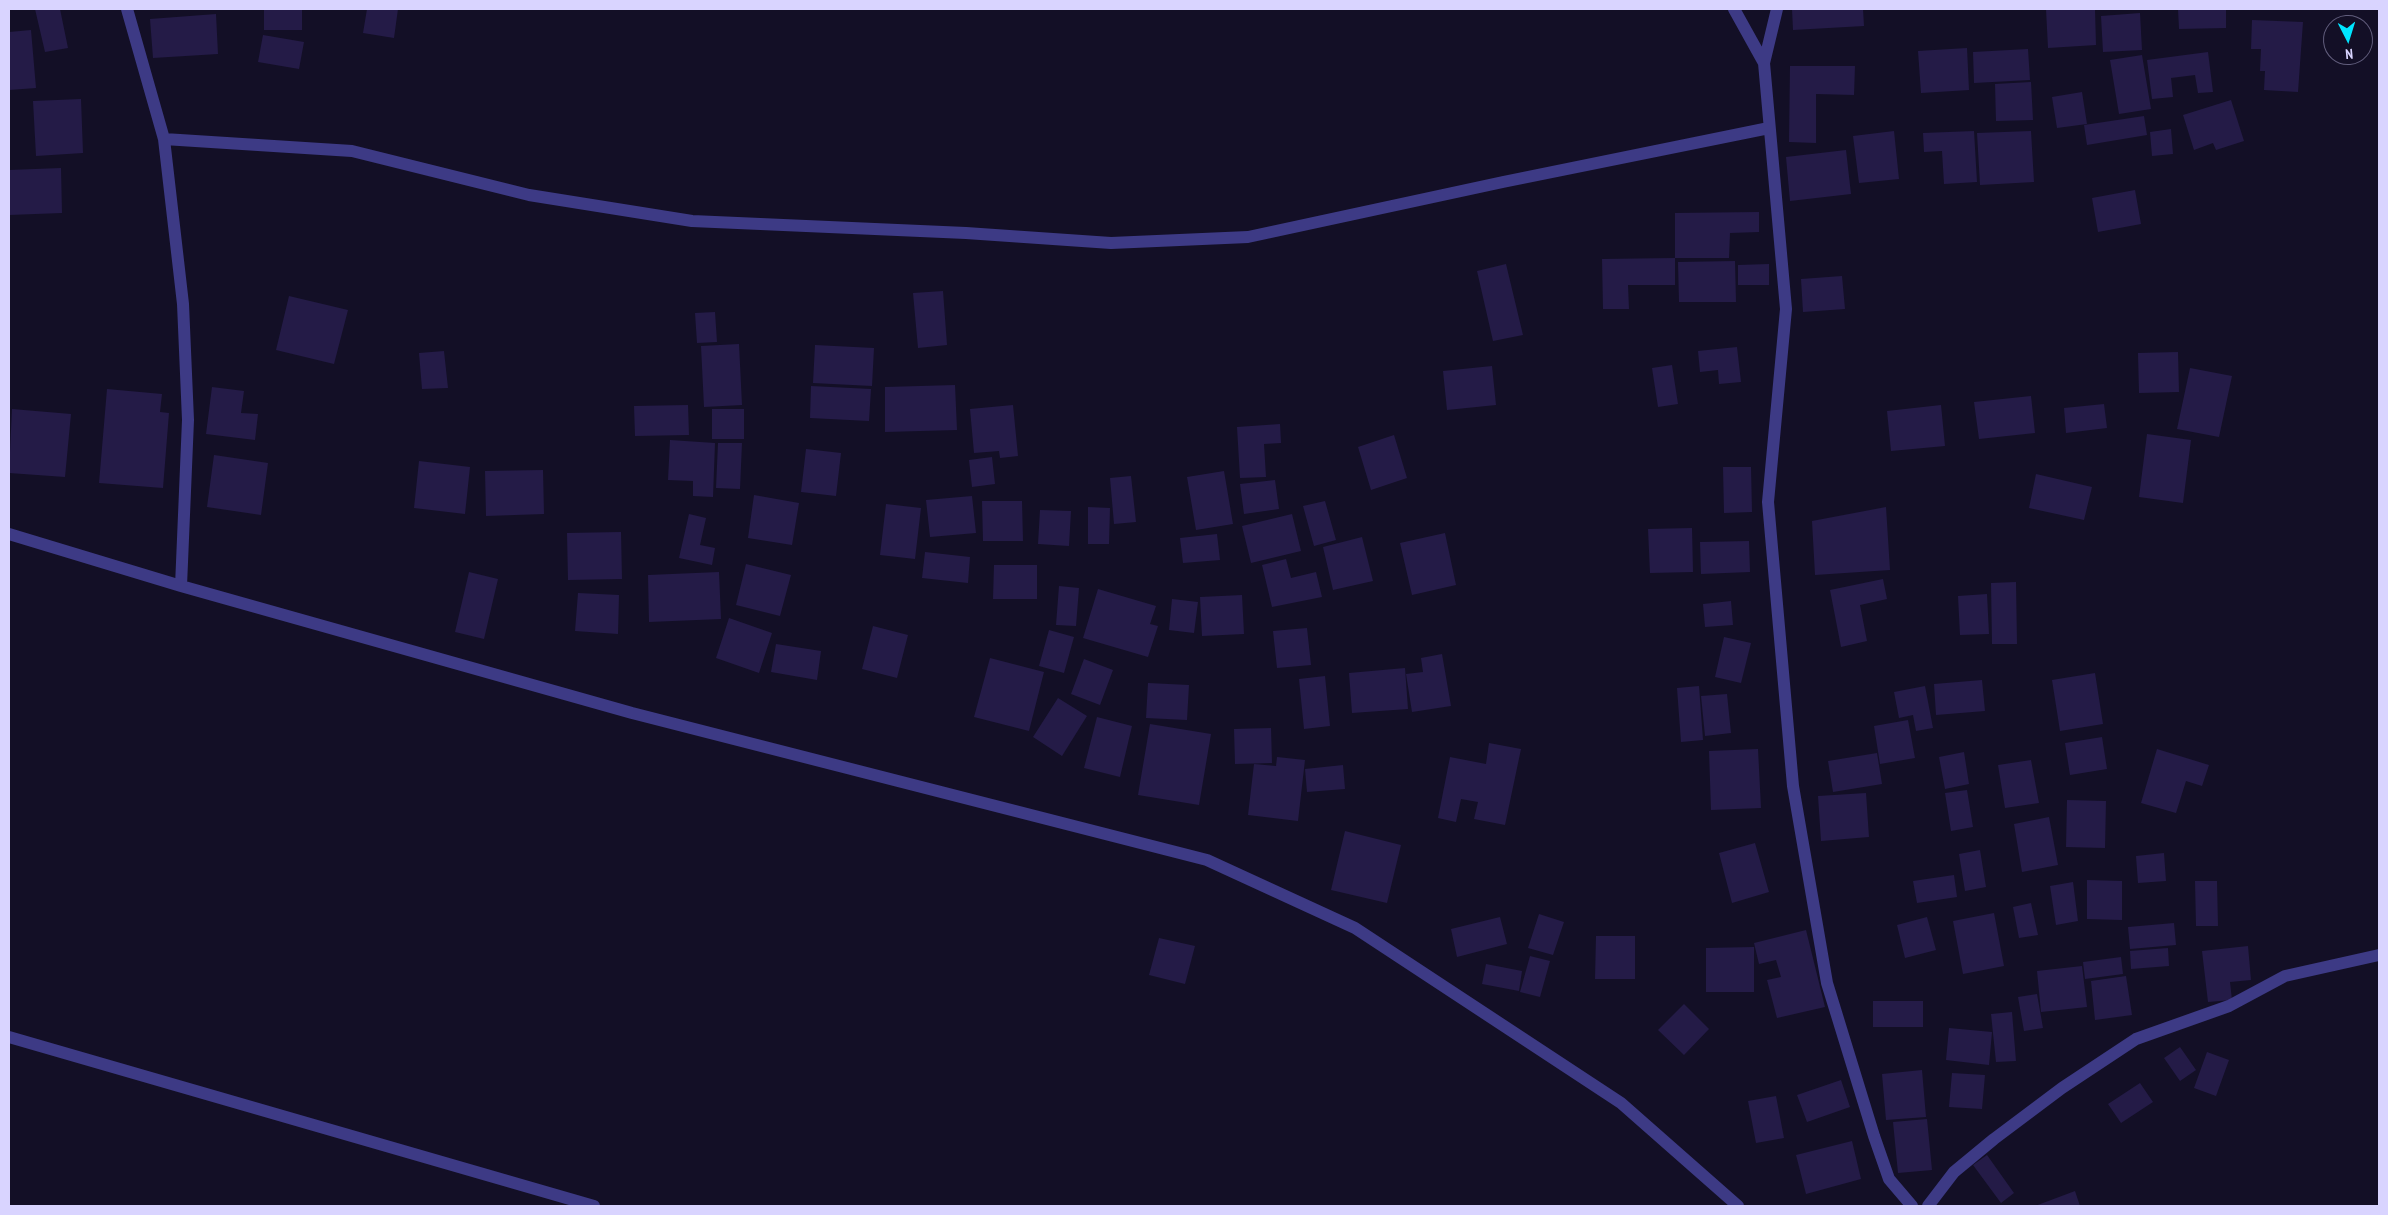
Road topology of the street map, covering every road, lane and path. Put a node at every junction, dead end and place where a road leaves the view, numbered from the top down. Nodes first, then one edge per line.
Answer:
1 (127, 9) edge
2 (1734, 9) edge
3 (1777, 9) edge
4 (1764, 63) junction
5 (1769, 128) junction
6 (164, 139) junction
7 (9, 534) edge
8 (181, 586) junction
9 (2379, 955) edge
10 (9, 1037) edge
11 (594, 1206) edge
12 (1738, 1206) edge
13 (1912, 1206) edge
14 (1928, 1206) edge

1 - 6 street
2 - 4 street
3 - 4 street
4 - 5 street
5 - 6 street
5 - 13 street
6 - 8 street
7 - 8 street
8 - 12 street
9 - 14 street
10 - 11 street

